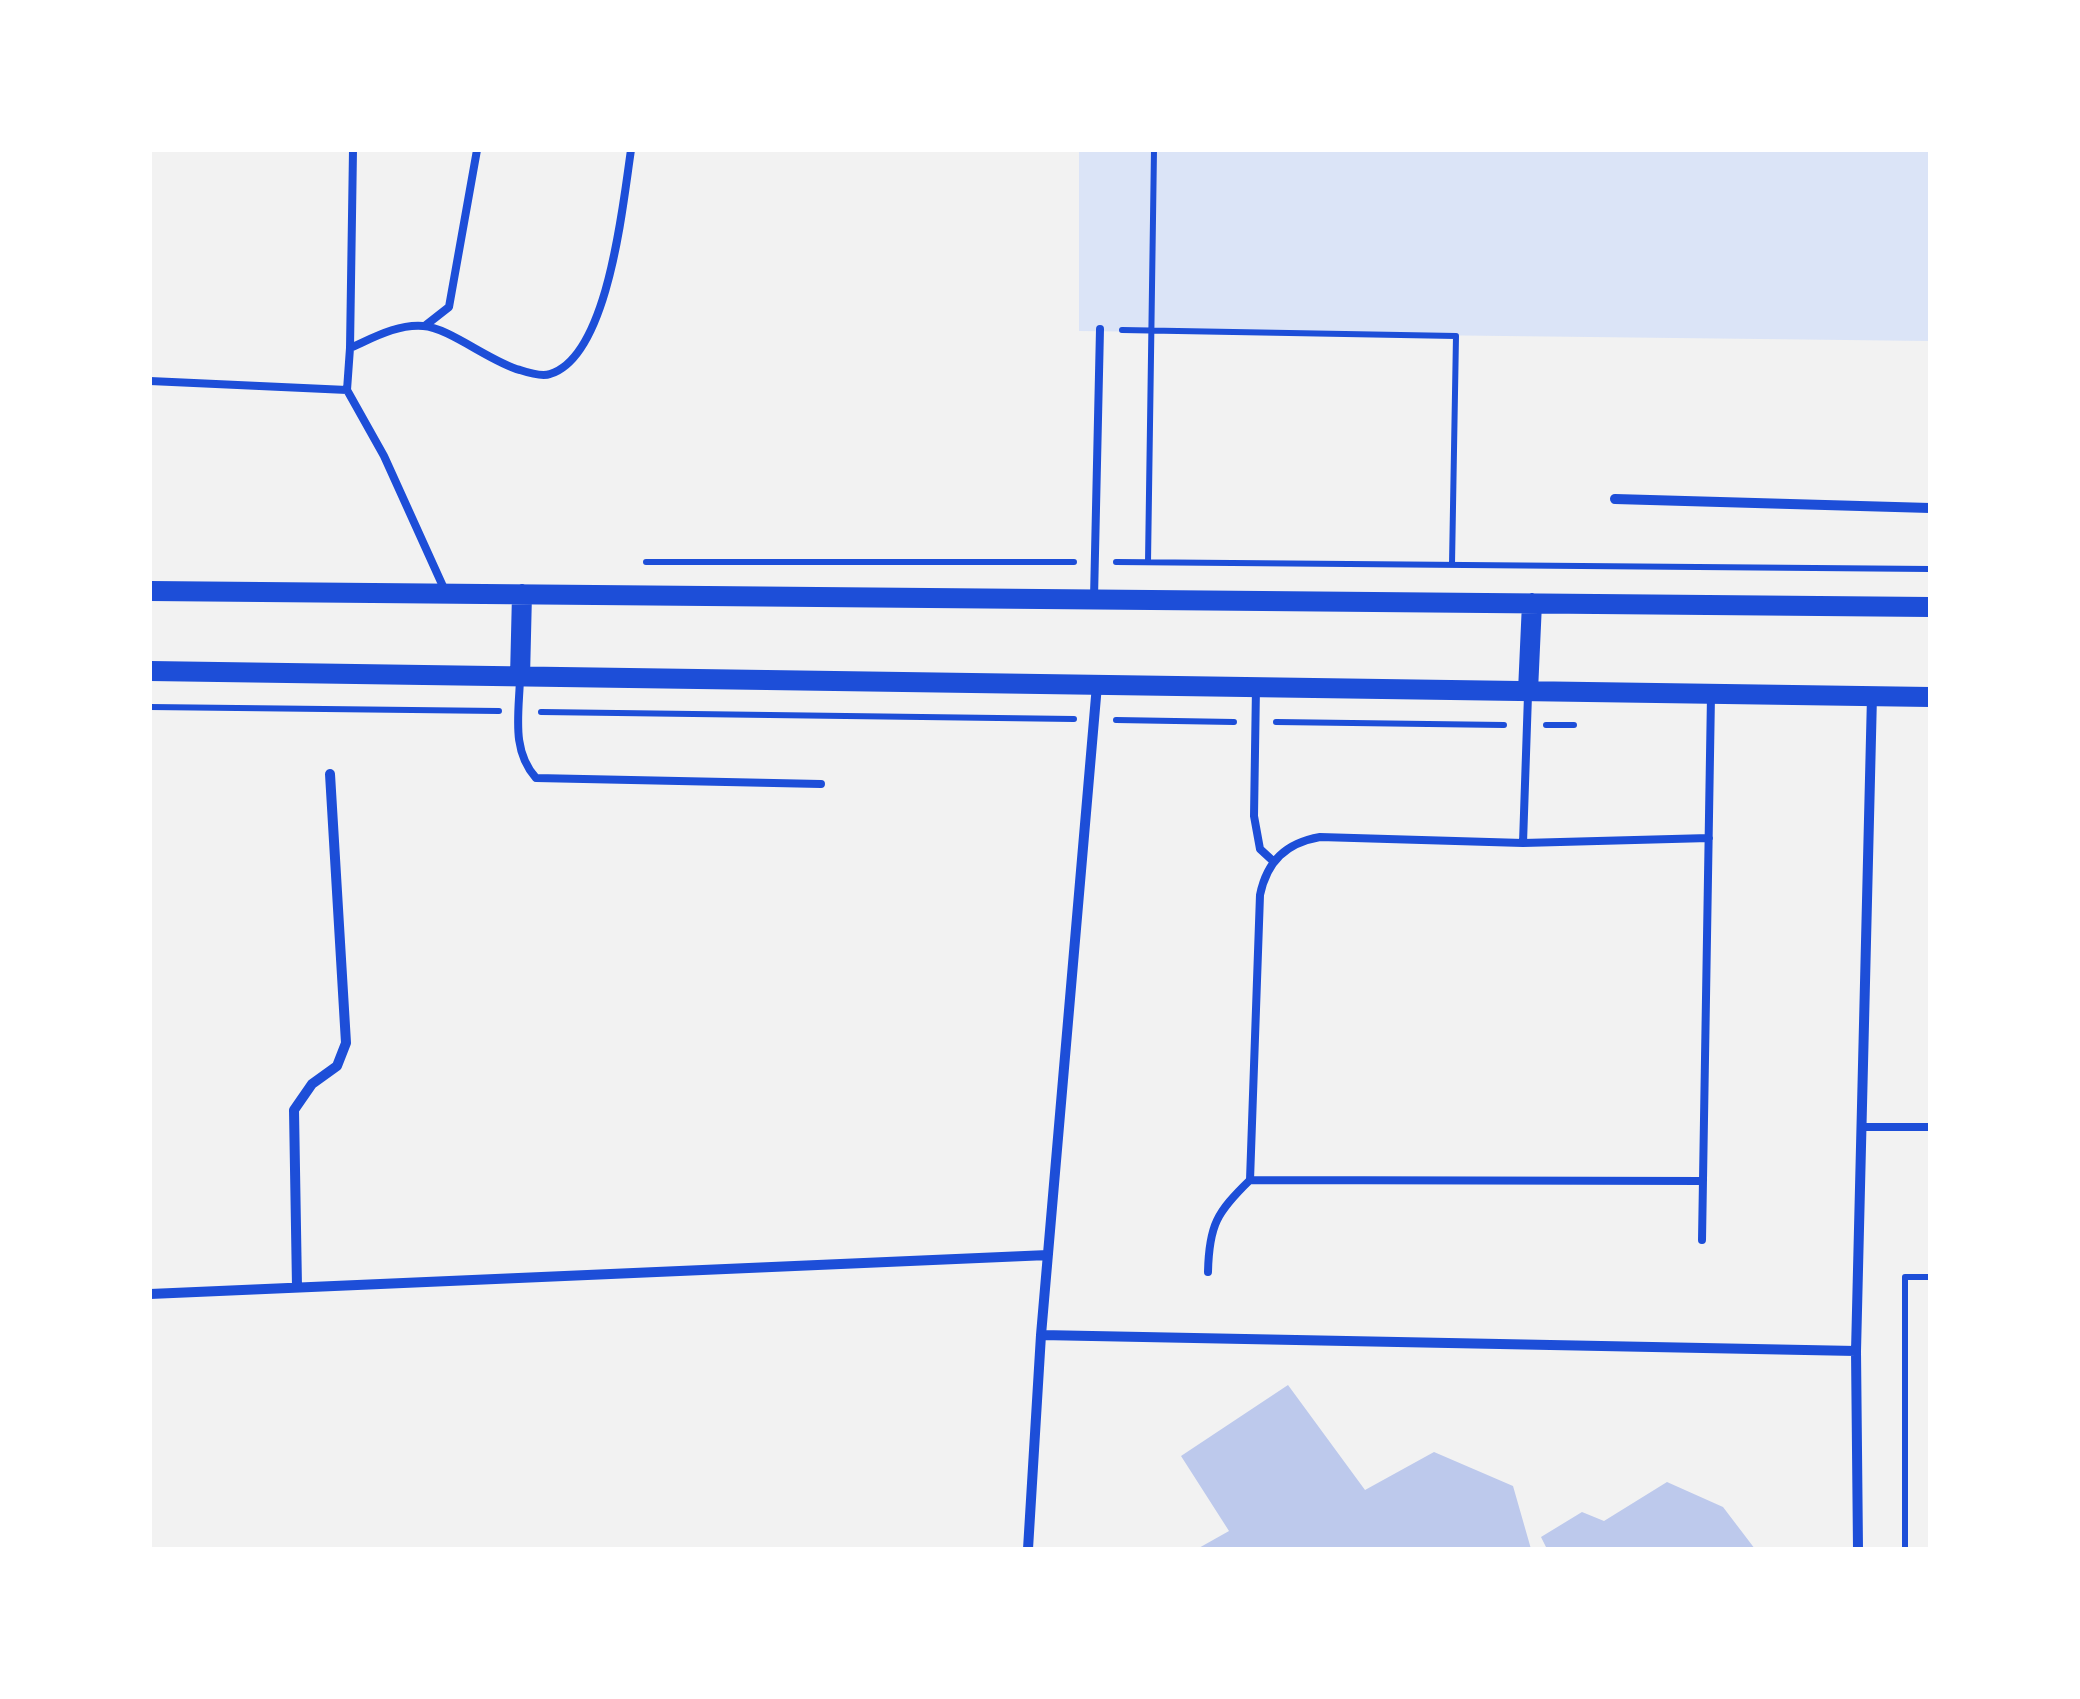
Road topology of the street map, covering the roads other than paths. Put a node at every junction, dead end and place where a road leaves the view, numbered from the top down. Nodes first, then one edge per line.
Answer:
1 (353, 150) edge
2 (477, 150) edge
3 (630, 150) edge
4 (426, 326) junction
5 (1100, 329) dead end
6 (350, 348) junction
7 (150, 381) edge
8 (348, 390) junction
9 (1615, 500) dead end
10 (1930, 508) edge
11 (150, 591) edge
12 (447, 594) junction
13 (522, 594) junction
14 (1094, 598) junction
15 (1532, 603) junction
16 (1930, 607) edge
17 (150, 670) edge
18 (520, 677) junction
19 (1097, 685) junction
20 (1256, 687) junction
21 (1528, 690) junction
22 (1711, 693) junction
23 (1872, 696) junction
24 (1930, 697) edge
25 (330, 774) dead end
26 (821, 784) dead end
27 (1709, 838) junction
28 (1522, 843) junction
29 (1273, 861) junction
30 (1861, 1127) junction
31 (1930, 1127) edge
32 (1250, 1180) junction
33 (1703, 1181) junction
34 (1702, 1240) dead end
35 (1048, 1254) junction
36 (1208, 1272) dead end
37 (298, 1287) junction
38 (150, 1294) edge
39 (1041, 1335) junction
40 (1856, 1351) junction
41 (1028, 1549) edge
42 (1858, 1549) edge

1 - 6 lane
2 - 4 lane
3 - 4 lane
4 - 6 lane
5 - 14 lane
6 - 8 lane
7 - 8 lane
8 - 12 lane
9 - 10 street
11 - 12 main road
12 - 13 main road
13 - 14 main road
13 - 18 main road
14 - 15 main road
15 - 16 main road
15 - 21 main road
17 - 18 main road
18 - 19 main road
18 - 26 lane
19 - 20 main road
19 - 35 street
20 - 21 main road
20 - 29 lane
21 - 22 main road
21 - 28 lane
22 - 23 main road
22 - 27 lane
23 - 24 main road
23 - 30 street
25 - 37 street
27 - 28 lane
27 - 33 lane
28 - 29 lane
29 - 32 lane
30 - 31 lane
30 - 40 street
32 - 33 lane
32 - 36 lane
33 - 34 lane
35 - 37 street
35 - 39 street
37 - 38 street
39 - 40 street
39 - 41 street
40 - 42 street

